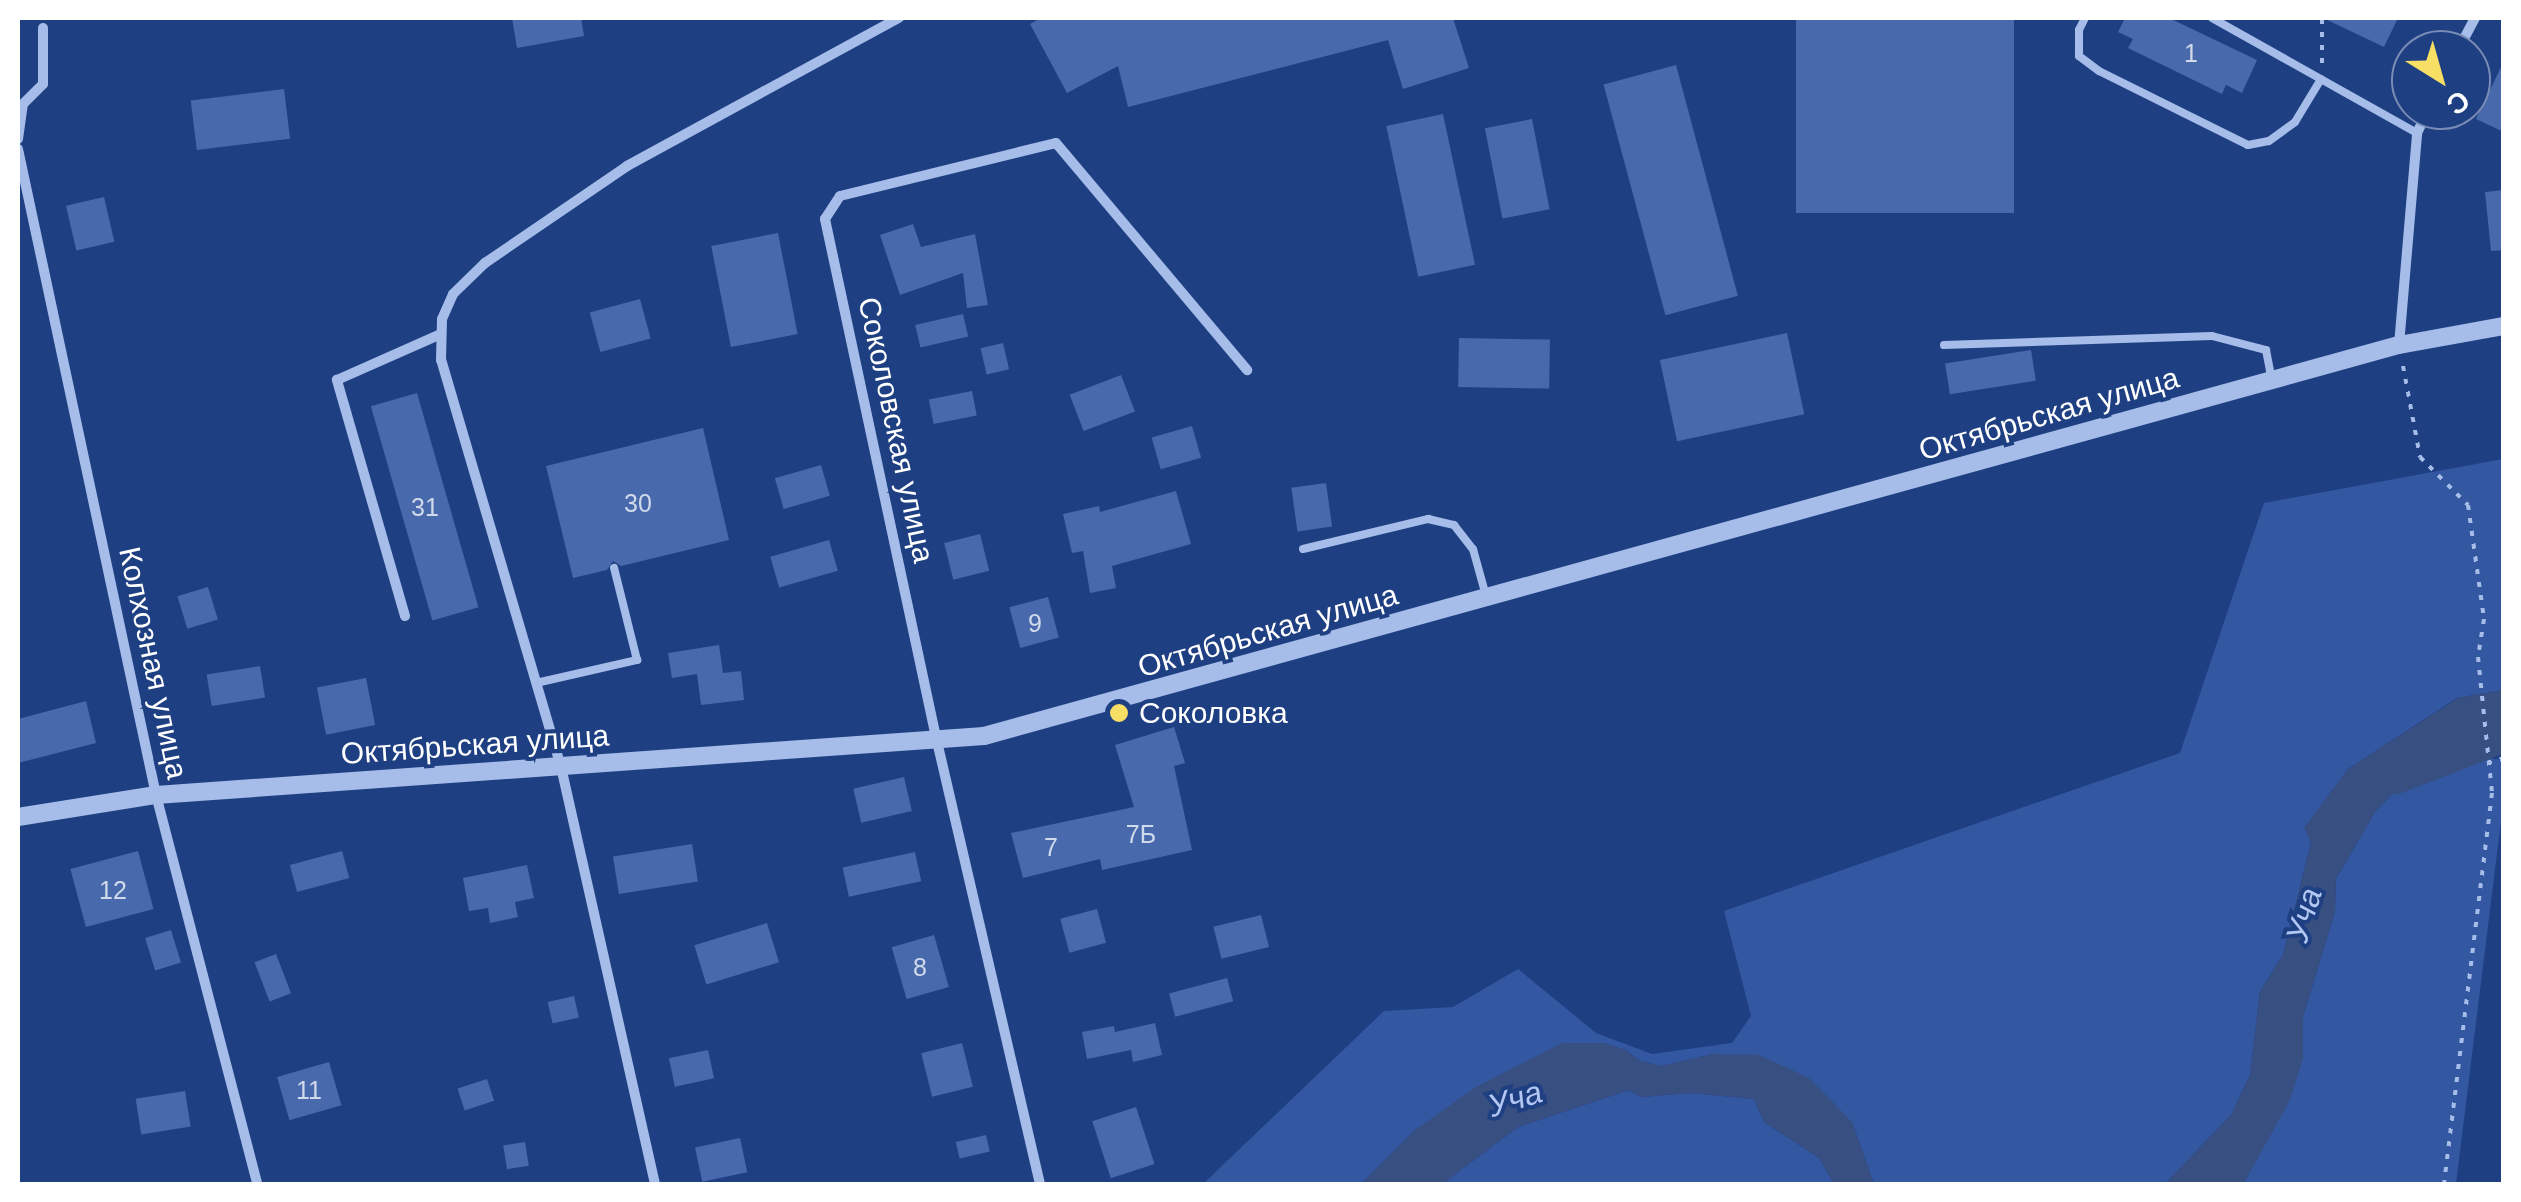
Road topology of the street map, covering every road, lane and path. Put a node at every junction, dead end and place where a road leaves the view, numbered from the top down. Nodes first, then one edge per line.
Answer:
1 (899, 18) edge
2 (2085, 18) edge
3 (2212, 18) edge
4 (2322, 18) edge
5 (43, 28) dead end
6 (2321, 79) junction
7 (2418, 130) edge
8 (2416, 133) junction
9 (18, 139) edge
10 (18, 149) edge
11 (2504, 326) edge
12 (441, 334) junction
13 (1944, 344) dead end
14 (2399, 345) junction
15 (1247, 370) dead end
16 (2272, 380) junction
17 (1303, 549) dead end
18 (614, 568) dead end
19 (1487, 599) junction
20 (406, 616) dead end
21 (536, 683) junction
22 (938, 742) junction
23 (2504, 758) edge
24 (2487, 763) junction
25 (561, 767) junction
26 (156, 794) junction
27 (18, 817) edge
28 (257, 1184) edge
29 (655, 1184) edge
30 (1040, 1184) edge
31 (2444, 1184) edge

1 - 12 street
2 - 6 lane
3 - 6 lane
4 - 6 path
5 - 9 street
6 - 8 lane
7 - 8 street
8 - 14 street
10 - 26 street, Колхозная улица
11 - 14 street, Октябрьская улица
12 - 20 street
12 - 21 street
13 - 16 lane
14 - 16 street, Октябрьская улица
14 - 24 path
15 - 22 street, Соколовская улица
16 - 19 street, Октябрьская улица
17 - 19 lane
18 - 21 lane
19 - 22 street, Октябрьская улица
21 - 25 street
22 - 25 street, Октябрьская улица
22 - 30 street, Соколовская улица
23 - 24 path
24 - 31 path
25 - 26 street, Октябрьская улица
25 - 29 street
26 - 27 street, Октябрьская улица
26 - 28 street, Колхозная улица

